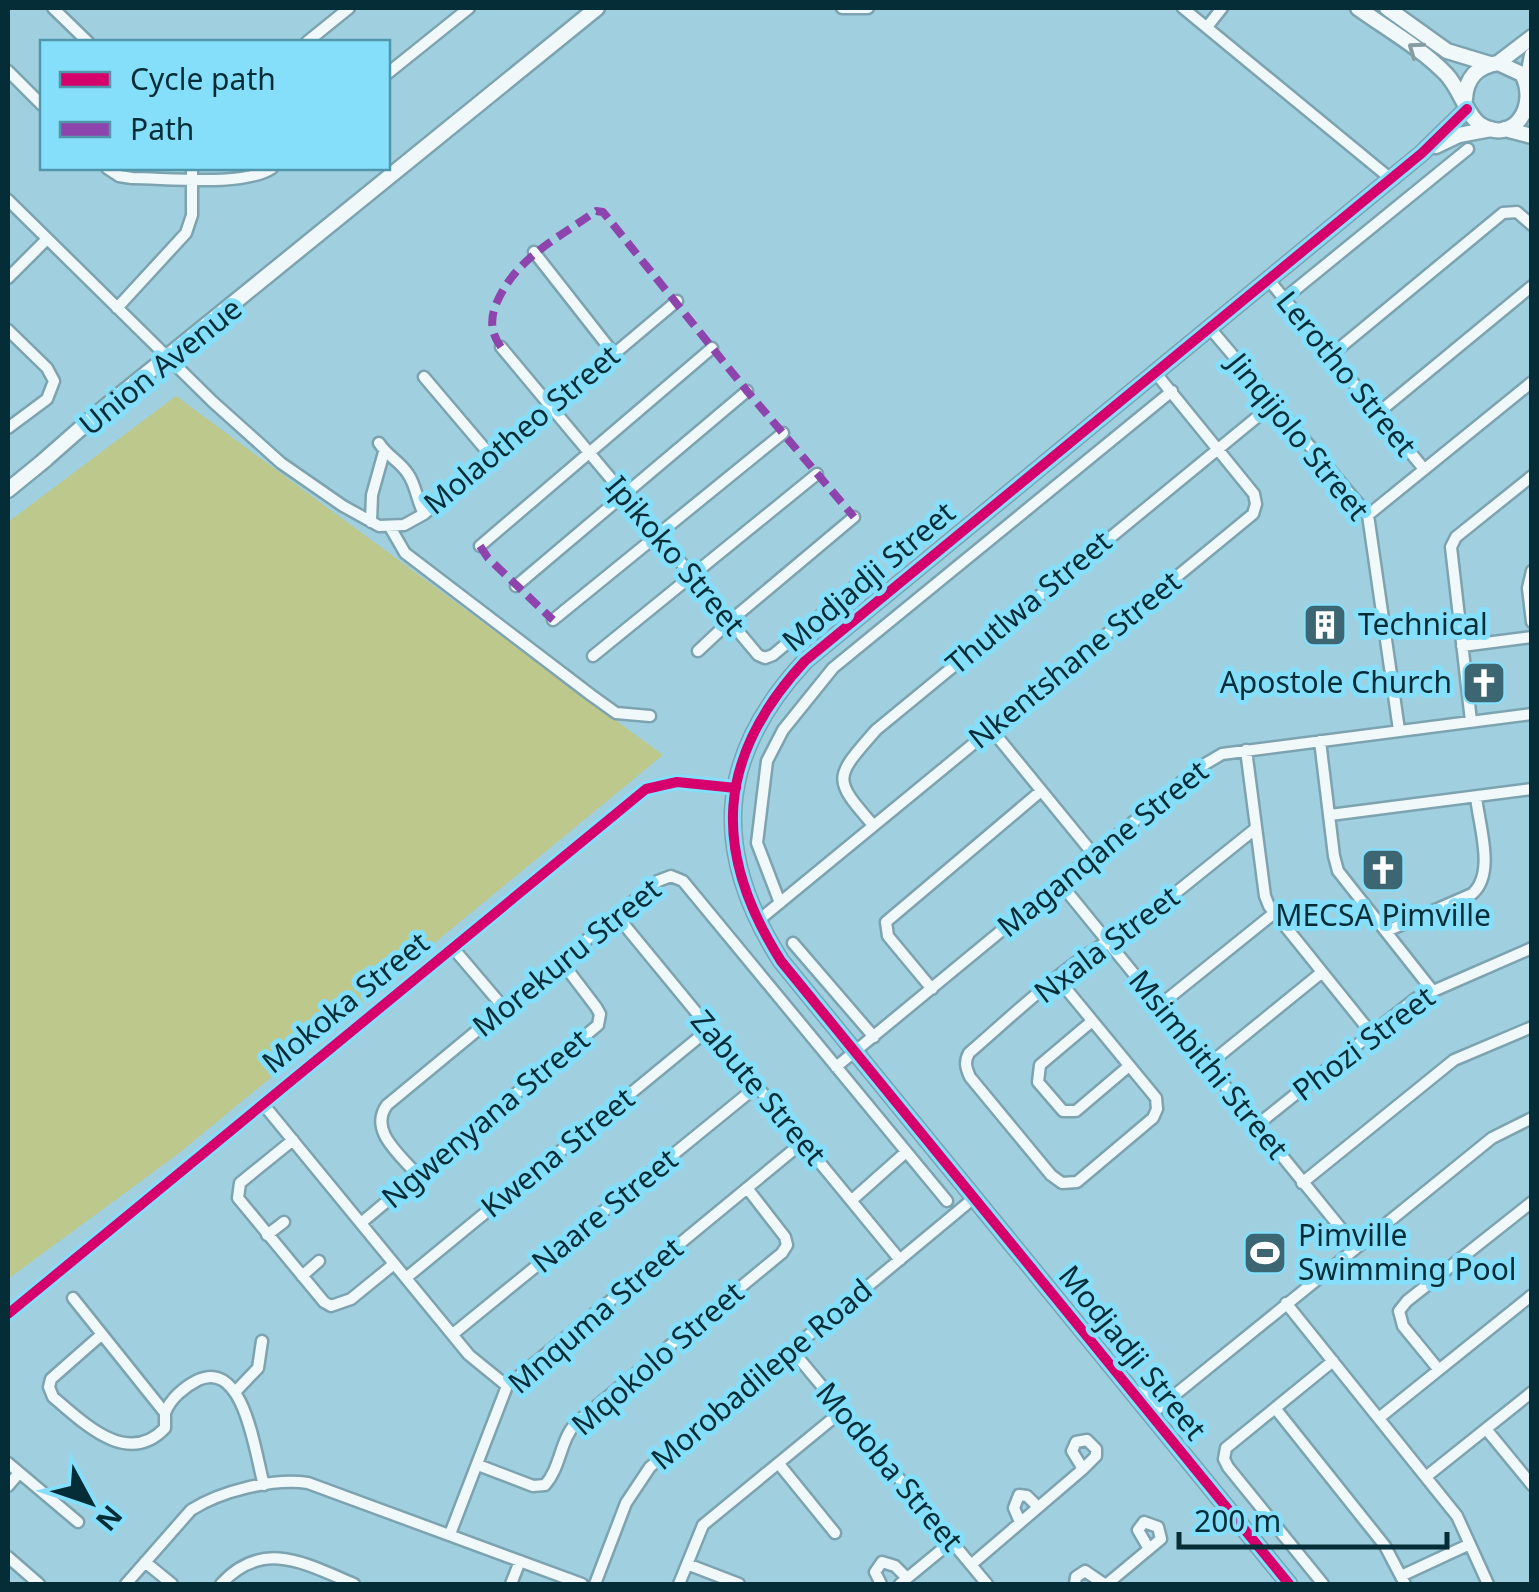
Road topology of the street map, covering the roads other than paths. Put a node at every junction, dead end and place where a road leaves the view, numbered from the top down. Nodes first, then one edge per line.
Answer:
1 (53, 8) edge
2 (349, 8) edge
3 (468, 8) edge
4 (596, 8) edge
5 (842, 8) edge
6 (868, 8) edge
7 (1222, 8) edge
8 (1358, 8) edge
9 (1387, 8) edge
10 (1190, 10) edge
11 (1207, 27) junction
12 (1532, 37) edge
13 (86, 40) edge
14 (309, 40) edge
15 (1532, 55) edge
16 (1494, 64) junction
17 (8, 71) edge
18 (390, 71) edge
19 (1530, 90) edge
20 (40, 103) edge
21 (1466, 104) junction
22 (1498, 129) junction
23 (1532, 136) edge
24 (1468, 148) dead end
25 (1422, 154) junction
26 (110, 170) edge
27 (267, 170) edge
28 (193, 173) edge
29 (1391, 179) junction
30 (8, 200) edge
31 (1532, 225) edge
32 (47, 239) junction
33 (534, 252) dead end
34 (8, 278) edge
35 (1268, 280) junction
36 (1532, 286) edge
37 (1285, 298) junction
38 (676, 301) dead end
39 (117, 308) junction
40 (1210, 327) junction
41 (8, 330) edge
42 (501, 346) dead end
43 (712, 348) dead end
44 (614, 354) junction
45 (1332, 355) junction
46 (170, 360) junction
47 (1154, 372) junction
48 (424, 377) dead end
49 (1532, 382) edge
50 (747, 391) dead end
51 (1172, 391) junction
52 (1273, 404) junction
53 (551, 406) junction
54 (1378, 412) junction
55 (8, 428) edge
56 (783, 433) dead end
57 (1218, 448) junction
58 (589, 453) junction
59 (490, 456) junction
60 (1424, 468) junction
61 (816, 474) dead end
62 (1532, 476) edge
63 (8, 490) edge
64 (624, 494) junction
65 (424, 514) junction
66 (1368, 515) junction
67 (854, 517) dead end
68 (371, 522) junction
69 (390, 527) junction
70 (658, 536) junction
71 (480, 546) dead end
72 (1532, 571) edge
73 (870, 574) dead end
74 (691, 575) junction
75 (516, 586) dead end
76 (553, 620) dead end
77 (730, 621) junction
78 (1532, 622) edge
79 (1532, 636) edge
80 (1462, 646) junction
81 (698, 652) dead end
82 (594, 656) dead end
83 (1532, 714) edge
84 (650, 716) dead end
85 (1471, 721) junction
86 (991, 728) junction
87 (1398, 730) junction
88 (1320, 740) junction
89 (1246, 750) junction
90 (736, 788) junction
91 (1532, 789) edge
92 (1042, 792) junction
93 (1476, 797) junction
94 (1330, 815) junction
95 (873, 826) junction
96 (1255, 829) junction
97 (1094, 855) junction
98 (1060, 883) junction
99 (780, 902) junction
100 (1273, 914) junction
101 (616, 916) junction
102 (759, 920) junction
103 (1387, 931) junction
104 (1108, 940) junction
105 (793, 943) dead end
106 (453, 948) junction
107 (1532, 948) edge
108 (560, 962) junction
109 (1321, 973) junction
110 (1058, 979) junction
111 (932, 989) junction
112 (1432, 990) junction
113 (1160, 1004) junction
114 (504, 1008) junction
115 (1091, 1022) junction
116 (1532, 1027) edge
117 (709, 1028) junction
118 (1372, 1034) junction
119 (874, 1036) junction
120 (855, 1053) junction
121 (1208, 1064) junction
122 (1129, 1066) junction
123 (836, 1067) junction
124 (756, 1087) junction
125 (263, 1104) junction
126 (1532, 1118) edge
127 (1256, 1125) junction
128 (293, 1140) junction
129 (802, 1142) junction
130 (906, 1152) junction
131 (417, 1175) junction
132 (1302, 1183) junction
133 (747, 1188) junction
134 (974, 1198) junction
135 (852, 1200) junction
136 (946, 1202) dead end
137 (1532, 1202) edge
138 (284, 1222) dead end
139 (361, 1223) junction
140 (268, 1235) junction
141 (1356, 1247) junction
142 (900, 1260) junction
143 (319, 1261) dead end
144 (394, 1264) junction
145 (302, 1276) junction
146 (406, 1278) junction
147 (1532, 1296) edge
148 (72, 1298) dead end
149 (1286, 1303) junction
150 (8, 1314) edge
151 (453, 1334) junction
152 (101, 1335) junction
153 (262, 1341) dead end
154 (791, 1349) junction
155 (1333, 1361) junction
156 (1439, 1370) junction
157 (507, 1386) junction
158 (237, 1390) junction
159 (1131, 1392) junction
160 (1532, 1392) edge
161 (1168, 1399) junction
162 (1274, 1408) junction
163 (842, 1411) junction
164 (165, 1413) junction
165 (1150, 1415) junction
166 (1379, 1418) junction
167 (1486, 1428) junction
168 (8, 1463) edge
169 (779, 1464) junction
170 (478, 1465) junction
171 (1083, 1470) dead end
172 (19, 1473) junction
173 (1428, 1476) junction
174 (1532, 1485) edge
175 (8, 1486) edge
176 (264, 1486) junction
177 (1038, 1507) junction
178 (78, 1522) dead end
179 (1020, 1522) junction
180 (834, 1532) dead end
181 (450, 1534) junction
182 (951, 1542) junction
183 (1470, 1544) junction
184 (1149, 1549) dead end
185 (8, 1557) edge
186 (520, 1561) junction
187 (145, 1562) junction
188 (687, 1564) junction
189 (972, 1564) junction
190 (1403, 1580) edge
191 (903, 1581) edge
192 (30, 1582) edge
193 (126, 1584) edge
194 (172, 1584) edge
195 (221, 1584) edge
196 (354, 1584) edge
197 (511, 1584) edge
198 (582, 1584) edge
199 (594, 1584) edge
200 (680, 1584) edge
201 (740, 1584) edge
202 (881, 1584) edge
203 (987, 1584) edge
204 (1076, 1584) edge
205 (1105, 1584) edge
206 (1289, 1584) edge
207 (1322, 1584) edge
208 (1488, 1584) edge

1 - 13 street
2 - 14 street
3 - 18 street
4 - 46 street, Union Avenue
5 - 6 street
7 - 11 street
21 -> 8 street
9 - 16 street
10 - 11 street
11 - 29 street
12 - 16 street
15 - 19 street
16 - 19 street
16 - 21 street
17 - 20 street
19 - 22 street
21 - 22 street
21 - 25 street, Modjadji Street
22 - 23 street
22 - 25 street, Modjadji Street
24 - 37 street
25 - 29 street, Modjadji Street
26 - 28 street
27 - 28 street
28 - 39 street
29 - 35 street, Modjadji Street
30 - 32 street, Molaotheo Street
31 - 45 street
32 - 34 street
32 - 39 street, Molaotheo Street
33 - 44 street
35 - 37 street, Lerotho Street
35 - 40 street, Modjadji Street
36 - 54 street
37 - 45 street, Lerotho Street
38 - 44 street, Molaotheo Street
39 - 46 street, Molaotheo Street
40 - 47 street, Modjadji Street
40 - 52 street, Jinqijolo Street
41 - 55 street
42 - 53 street, Ipikoko Street
43 - 58 street
44 - 53 street, Molaotheo Street
45 - 54 street, Lerotho Street
46 - 63 street, Union Avenue
46 - 68 street, Molaotheo Street
47 - 51 street, Nkentshane Street
47 - 90 street, Modjadji Street
48 - 59 street
49 - 60 street
50 - 64 street
51 - 57 street, Nkentshane Street
51 - 99 street
52 - 57 street, Thutlwa Street
52 - 66 street, Jinqijolo Street
53 - 58 street, Ipikoko Street
53 - 59 street, Molaotheo Street
54 - 60 street, Lerotho Street
56 - 70 street
57 - 86 street, Nkentshane Street
57 - 95 street, Thutlwa Street
58 - 64 street, Ipikoko Street
58 - 71 street
59 - 65 street, Molaotheo Street
60 - 66 street
61 - 74 street
62 - 80 street
64 - 70 street, Ipikoko Street
64 - 75 street
65 - 68 street
65 - 69 street, Molaotheo Street
66 - 87 street, Jinqijolo Street
67 - 77 street
68 - 69 street, Molaotheo Street
69 - 84 street
70 - 74 street, Ipikoko Street
70 - 76 street
72 - 78 street
73 - 77 street, Ipikoko Street
74 - 77 street, Ipikoko Street
74 - 82 street
77 - 81 street
79 - 80 street
80 - 85 street
83 - 85 street, Maganqane Street
85 - 87 street, Maganqane Street
86 - 92 street
86 - 95 street, Nkentshane Street
87 - 88 street, Maganqane Street
88 - 89 street, Maganqane Street
88 - 94 street
89 - 96 street
89 - 97 street, Maganqane Street
90 - 102 street, Modjadji Street
90 - 106 street, Mokoka Street
91 - 93 street
92 - 97 street
92 - 111 street
93 - 94 street
93 - 103 street
94 - 103 street
95 - 99 street, Nkentshane Street
96 - 100 street
96 - 104 street, Nxala Street
97 - 98 street, Maganqane Street
98 - 104 street, Msimbithi Street
98 - 111 street, Maganqane Street
99 - 102 street, Nkentshane Street
100 - 109 street
100 - 113 street
101 - 108 street, Morekuru Street
101 - 117 street, Zabute Street
101 - 123 street, Morekuru Street
102 - 120 street, Modjadji Street
103 - 112 street
104 - 110 street, Nxala Street
104 - 113 street, Msimbithi Street
105 - 119 street
106 - 114 street
106 - 125 street, Mokoka Street
107 - 112 street, Phozi Street
108 - 114 street, Morekuru Street
108 - 131 street, Ngwenyana Street
109 - 118 street
109 - 121 street
110 - 115 street
110 - 122 street, Nxala Street
111 - 119 street, Maganqane Street
112 - 118 street, Phozi Street
113 - 121 street, Msimbithi Street
114 - 131 street, Morekuru Street
115 - 122 street
115 - 122 street
116 - 132 street
117 - 124 street, Zabute Street
117 - 146 street, Kwena Street
118 - 127 street, Phozi Street
119 - 120 street, Maganqane Street
120 - 123 street, Maganqane Street
120 - 134 street, Modjadji Street
121 - 127 street, Msimbithi Street
123 - 130 street, Morekuru Street
124 - 129 street, Zabute Street
124 - 151 street, Naare Street
125 - 128 street
125 - 150 street, Mokoka Street
126 - 141 street
127 - 132 street, Msimbithi Street
128 - 139 street
128 - 140 street
129 - 133 street, Mnquma Street
129 - 135 street, Zabute Street
130 - 135 street
130 - 136 street, Morekuru Street
131 - 139 street, Ngwenyana Street
132 - 141 street, Msimbithi Street
133 - 157 street, Mnquma Street
133 - 170 street, Mqokolo Street
134 - 142 street, Morobadilepe Road
134 - 159 street, Modjadji Street
135 - 142 street, Zabute Street
137 - 156 street
138 - 140 street
139 - 144 street
140 - 145 street
141 - 149 street
142 - 154 street, Morobadilepe Road
143 - 145 street
144 - 145 street
144 - 146 street
146 - 151 street
147 - 156 street
148 - 152 street
149 - 155 street
149 - 161 street
151 - 157 street
152 - 164 street
152 - 164 street
153 - 158 street
154 - 163 street, Modoba Street
154 - 199 street, Morobadilepe Road
155 - 162 street
155 - 166 street
156 - 166 street
157 - 170 street, Mnquma Street
158 - 164 street
158 - 176 street
159 - 161 street
159 - 165 street, Modjadji Street
160 - 167 street
161 - 165 street
162 - 190 street
162 - 207 street
163 - 169 street
163 - 182 street, Modoba Street
165 - 206 street, Modjadji Street
166 - 173 street
167 - 173 street
167 - 174 street
168 - 172 street
169 - 180 street
169 - 188 street
170 - 181 street, Mnquma Street
171 - 177 street
172 - 175 street
172 - 178 street
173 - 183 street
176 - 181 street
176 - 187 street
177 - 179 street
177 - 179 street
179 - 189 street
181 - 186 street
182 - 189 street, Modoba Street
182 - 191 street
183 - 190 street
183 - 208 street
184 - 205 street
185 - 192 street
186 - 197 street
186 - 198 street
187 - 193 street
187 - 194 street
188 - 200 street
188 - 201 street
189 - 203 street, Modoba Street
191 - 202 street
195 - 196 street
204 - 205 street

